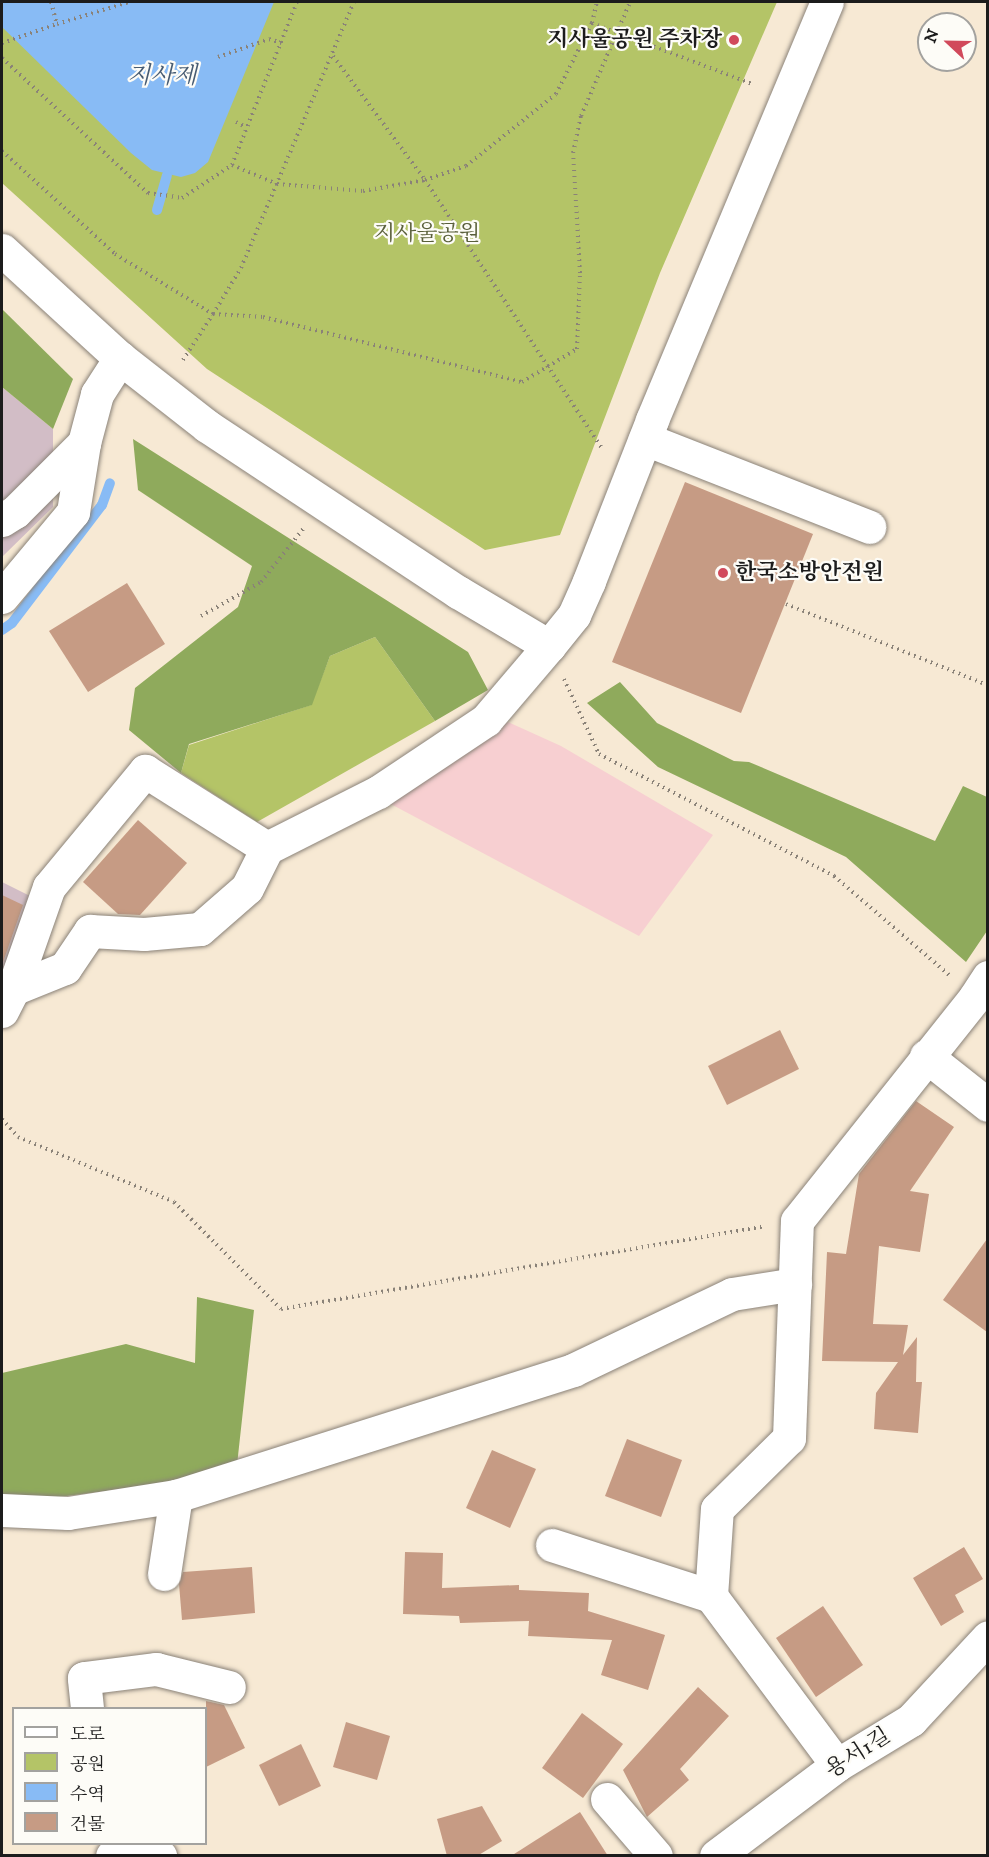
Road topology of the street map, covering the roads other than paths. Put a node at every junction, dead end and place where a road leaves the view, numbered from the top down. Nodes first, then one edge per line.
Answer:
1 (827, 2) edge
2 (2, 250) edge
3 (120, 358) junction
4 (645, 439) junction
5 (84, 443) junction
6 (2, 520) edge
7 (869, 527) dead end
8 (2, 597) edge
9 (549, 646) junction
10 (267, 848) junction
11 (981, 987) edge
12 (7, 1000) edge
13 (926, 1056) junction
14 (987, 1105) edge
15 (795, 1284) junction
16 (176, 1496) junction
17 (2, 1510) edge
18 (552, 1545) dead end
19 (164, 1574) dead end
20 (711, 1596) junction
21 (987, 1637) edge
22 (229, 1687) dead end
23 (87, 1707) edge
24 (837, 1765) junction
25 (608, 1799) dead end
26 (132, 1845) edge
27 (136, 1845) edge
28 (732, 1850) edge
29 (112, 1856) edge
30 (159, 1856) edge
31 (656, 1856) edge

1 - 4 street
2 - 3 street
3 - 5 street
3 - 9 street
4 - 7 street
4 - 9 street
5 - 6 street
5 - 8 street
9 - 10 street
10 - 12 street
10 - 12 street
11 - 13 street
13 - 14 street
13 - 15 street
15 - 16 street
15 - 20 street
16 - 17 street
16 - 19 street
18 - 20 street
20 - 24 street
21 - 24 street, 용서1길
22 - 23 street
24 - 28 street, 용서1길
25 - 31 street
26 - 29 street
27 - 30 street

